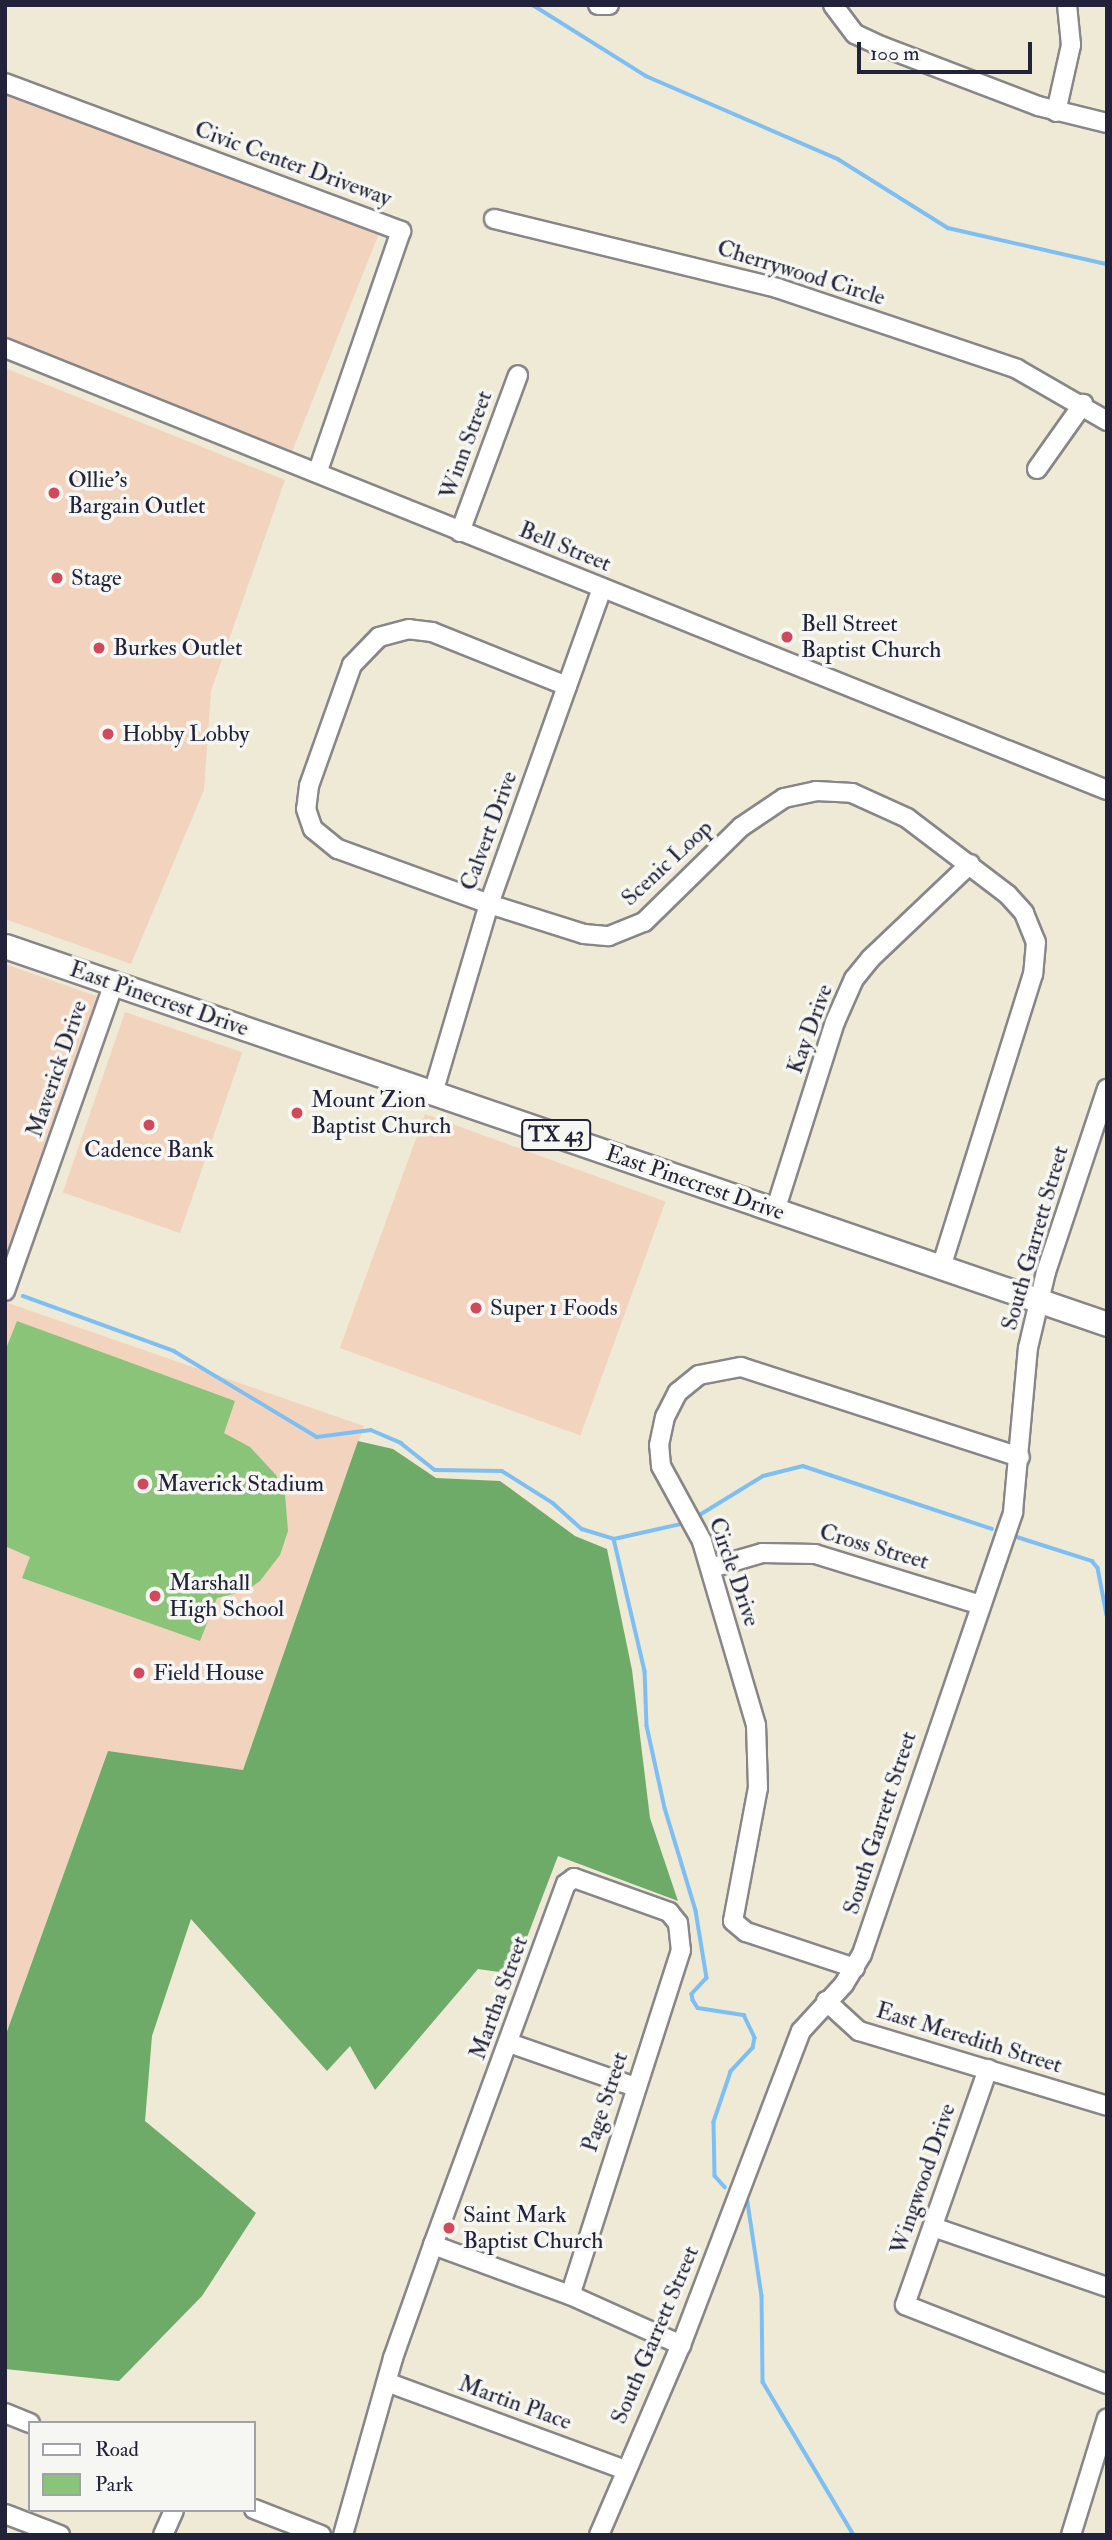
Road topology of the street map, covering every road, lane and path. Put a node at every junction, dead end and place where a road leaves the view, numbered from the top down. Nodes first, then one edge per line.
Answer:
1 (598, 5) edge
2 (609, 5) edge
3 (833, 5) edge
4 (1067, 5) edge
5 (5, 83) edge
6 (1056, 112) junction
7 (1107, 123) edge
8 (494, 219) dead end
9 (5, 348) edge
10 (518, 376) dead end
11 (1083, 404) junction
12 (1107, 421) edge
13 (1037, 469) dead end
14 (317, 473) junction
15 (460, 532) junction
16 (602, 589) junction
17 (567, 686) junction
18 (1107, 790) edge
19 (970, 864) junction
20 (489, 904) junction
21 (5, 946) edge
22 (114, 983) junction
23 (1107, 1089) edge
24 (433, 1093) junction
25 (775, 1211) junction
26 (941, 1268) junction
27 (5, 1291) edge
28 (1040, 1301) junction
29 (1107, 1324) edge
30 (1020, 1457) junction
31 (711, 1568) junction
32 (981, 1605) junction
33 (678, 1923) joint
34 (855, 1968) junction
35 (826, 2001) junction
36 (509, 2043) junction
37 (988, 2069) junction
38 (635, 2087) junction
39 (1107, 2106) edge
40 (933, 2227) junction
41 (433, 2245) junction
42 (1107, 2287) edge
43 (570, 2295) junction
44 (681, 2345) junction
45 (389, 2383) junction
46 (1107, 2384) edge
47 (5, 2413) edge
48 (1107, 2418) edge
49 (28, 2422) edge
50 (625, 2470) junction
51 (256, 2510) edge
52 (173, 2512) edge
53 (5, 2514) edge
54 (60, 2535) edge
55 (163, 2535) edge
56 (321, 2535) edge
57 (342, 2535) edge
58 (599, 2535) edge
59 (1071, 2535) edge

1 - 2 street
3 - 6 street
4 - 6 street
5 - 14 street, Civic Center Driveway
6 - 7 street
8 - 11 street, Cherrywood Circle
9 - 14 street, Bell Street
10 - 15 street, Winn Street
11 - 12 street, Cherrywood Circle
11 - 13 street
14 - 15 street, Bell Street
15 - 16 street, Bell Street
16 - 17 street, Calvert Drive
16 - 18 street, Bell Street
17 - 20 street, Calvert Drive
17 - 20 street, Scenic Loop
19 - 20 street, Scenic Loop
19 - 25 street, Kay Drive
19 - 26 street, Scenic Loop
20 - 24 street, Calvert Drive
21 - 22 main road, East Pinecrest Drive / TX 43
22 - 24 main road, East Pinecrest Drive / TX 43
22 - 27 street, Maverick Drive
23 - 28 street, South Garrett Street
24 - 25 main road, East Pinecrest Drive / TX 43
25 - 26 main road, East Pinecrest Drive / TX 43
26 - 28 main road, East Pinecrest Drive / TX 43
28 - 29 main road, East Pinecrest Drive / TX 43
28 - 30 street, South Garrett Street
30 - 31 street, Circle Drive
30 - 32 street, South Garrett Street
31 - 32 street, Cross Street
31 - 34 street, Circle Drive
32 - 34 street, South Garrett Street
33 - 36 street, Martha Street
33 - 38 street, Page Street
34 - 35 street, South Garrett Street
35 - 37 street, East Meredith Street
35 - 44 street, South Garrett Street
36 - 38 street
36 - 41 street, Martha Street
37 - 39 street, East Meredith Street
37 - 40 street, Wingwood Drive
38 - 43 street, Page Street
40 - 42 street
40 - 46 street, Wingwood Drive
41 - 43 street
41 - 45 street, Martha Street
43 - 44 street
44 - 50 street, South Garrett Street
45 - 50 street, Martin Place
45 - 57 street, Martha Street
47 - 49 street
48 - 59 street
50 - 58 street, South Garrett Street
51 - 56 street
52 - 55 street
53 - 54 street

